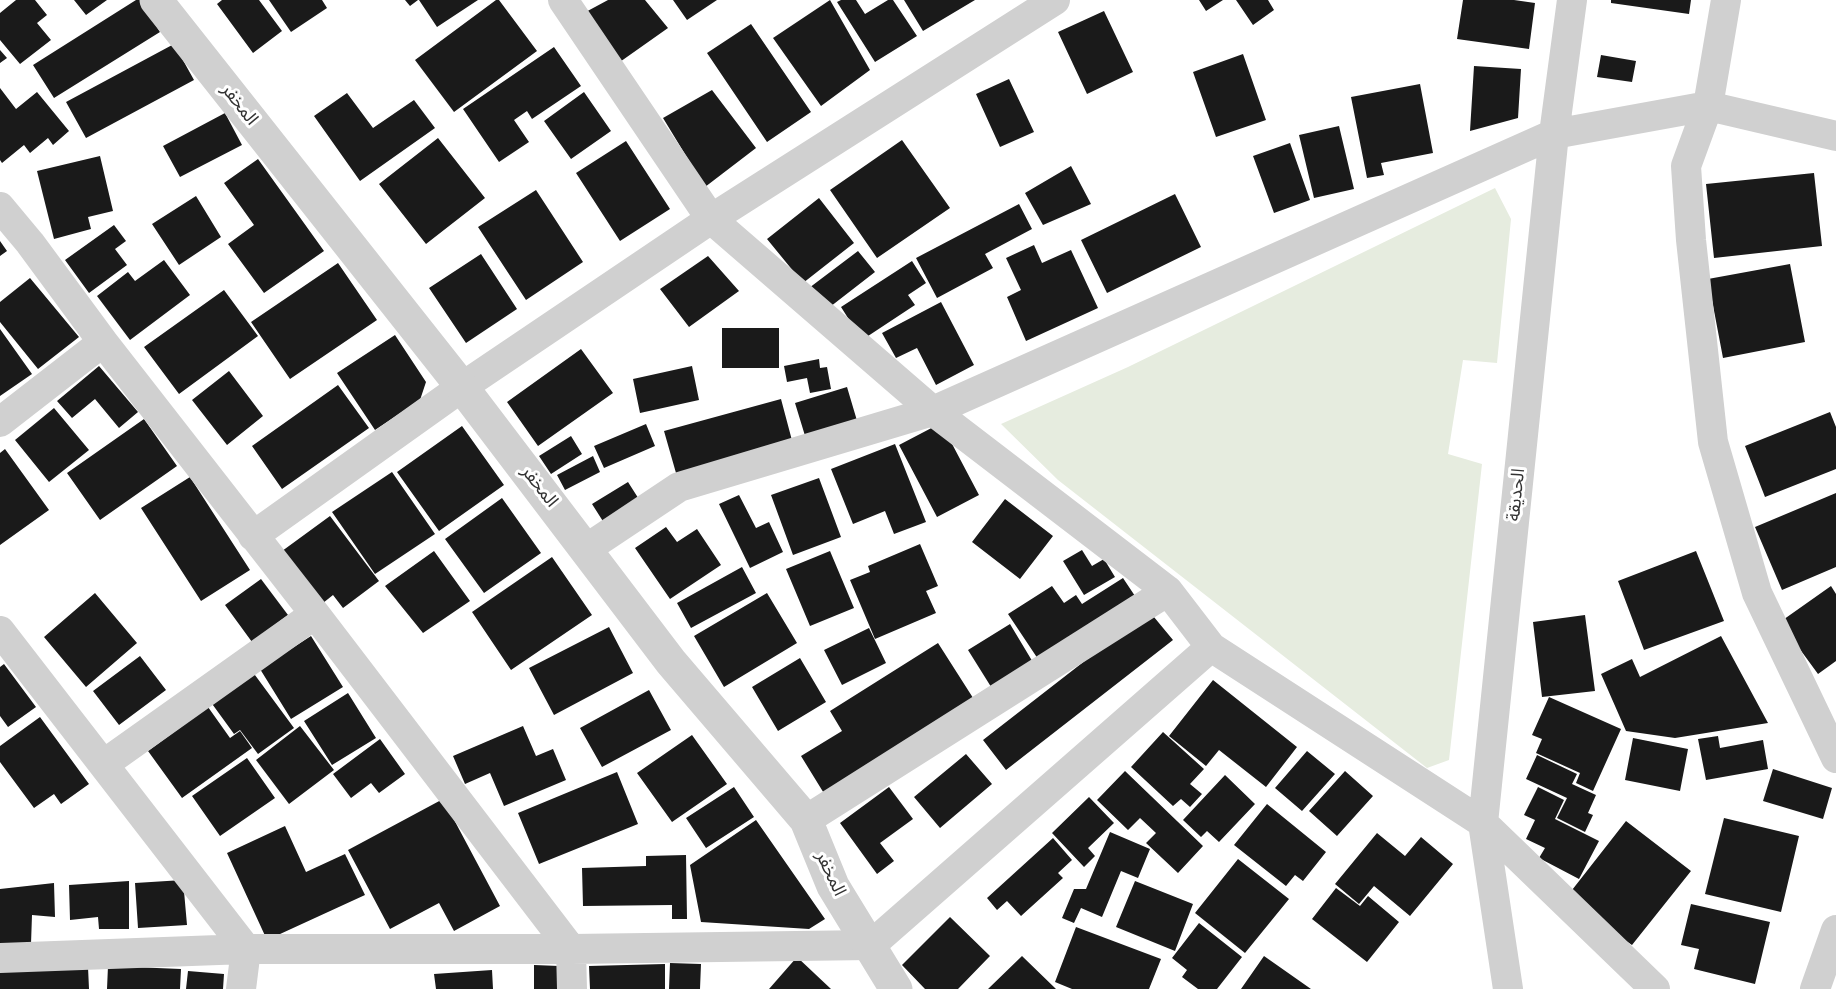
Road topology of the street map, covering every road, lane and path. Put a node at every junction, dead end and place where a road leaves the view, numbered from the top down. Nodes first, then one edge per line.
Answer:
1 (156, 0) edge
2 (562, 0) edge
3 (1055, 0) edge
4 (1572, 0) edge
5 (1726, 0) edge
6 (1708, 106) junction
7 (1554, 134) junction
8 (1836, 136) edge
9 (0, 207) edge
10 (711, 219) junction
11 (103, 342) junction
12 (462, 387) junction
13 (933, 411) junction
14 (0, 422) edge
15 (253, 536) junction
16 (586, 549) junction
17 (1168, 591) junction
18 (315, 614) junction
19 (0, 631) edge
20 (1211, 647) junction
21 (1836, 758) edge
22 (104, 764) junction
23 (806, 820) junction
24 (1483, 823) junction
25 (1836, 930) edge
26 (871, 945) junction
27 (246, 949) junction
28 (571, 949) junction
29 (0, 958) edge
30 (241, 989) edge
31 (572, 989) edge
32 (896, 989) edge
33 (1508, 989) edge
34 (1655, 989) edge
35 (1815, 989) edge

1 - 12 street, المخفر
2 - 10 street
3 - 10 street
4 - 7 street, الحديقة
5 - 6 street
6 - 7 street
6 - 8 street
6 - 21 street
7 - 13 street
7 - 24 street, الحديقة
9 - 11 street
10 - 12 street
10 - 13 street
11 - 14 street
11 - 15 street
12 - 15 street
12 - 16 street, المخفر
13 - 16 street
13 - 17 street
15 - 18 street
16 - 23 street, المخفر
17 - 20 street
17 - 23 street
18 - 22 street
18 - 28 street
19 - 22 street
20 - 24 street
20 - 26 street
22 - 27 street
23 - 26 street, المخفر
24 - 33 street, الحديقة
24 - 34 street
25 - 35 street
26 - 28 street
26 - 32 street, المخفر
27 - 28 street
27 - 29 street
27 - 30 street
28 - 31 street

